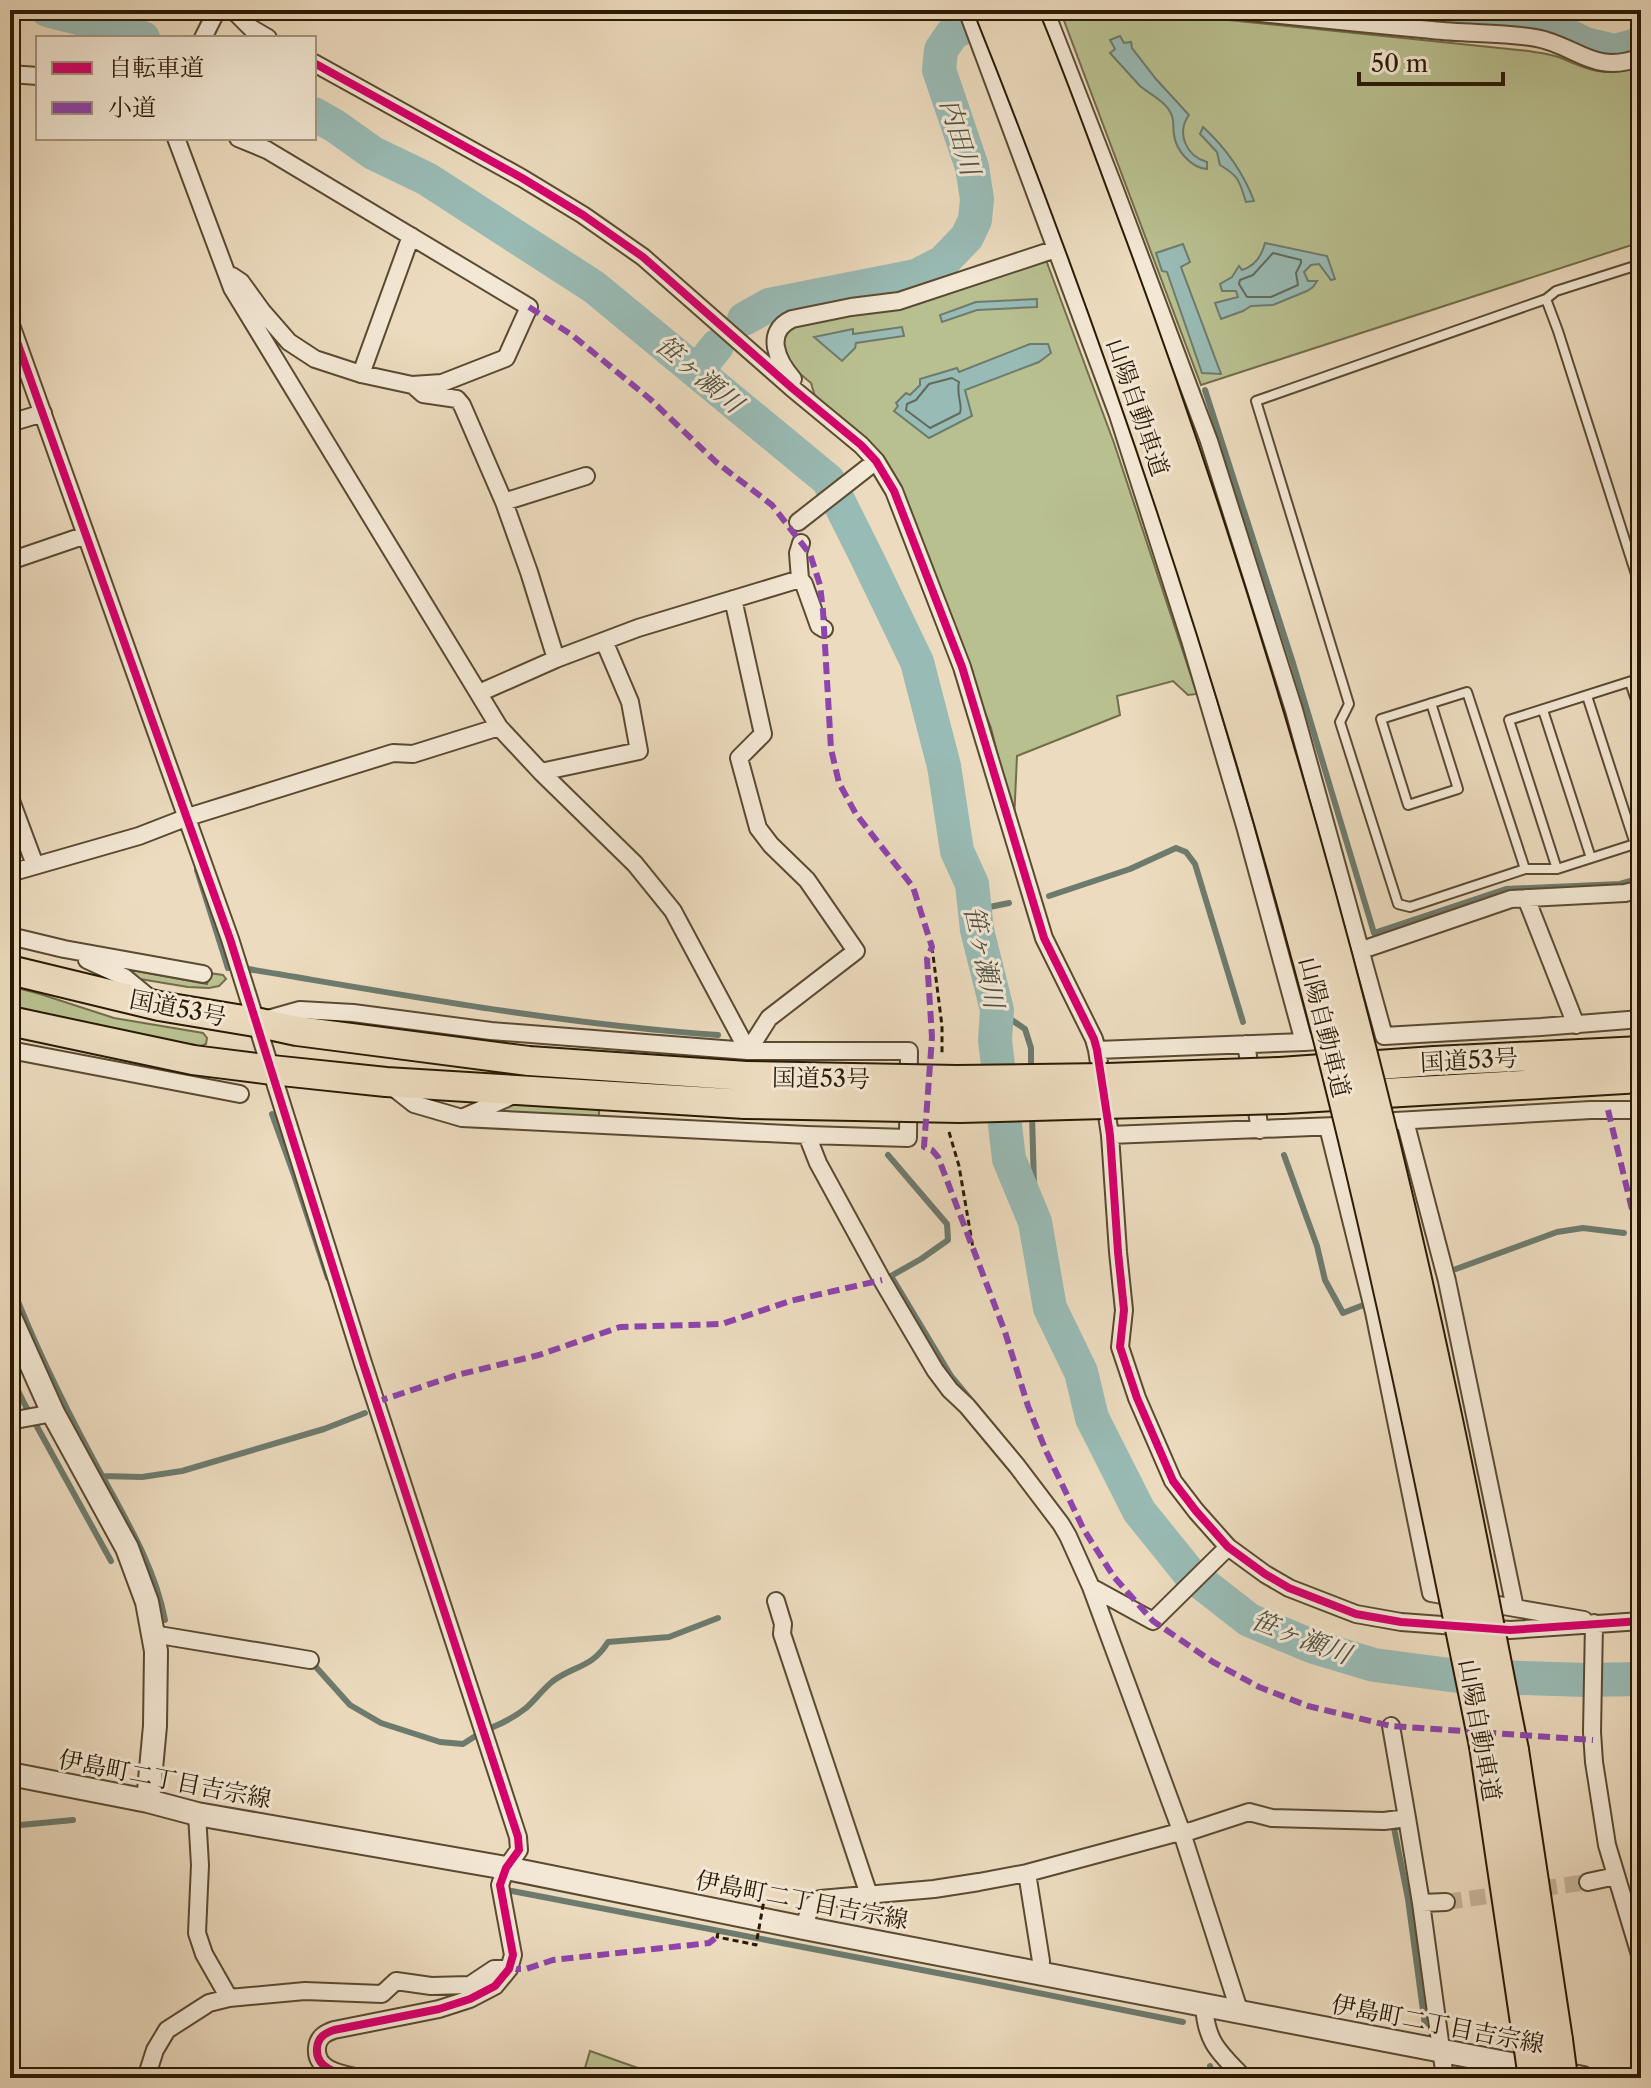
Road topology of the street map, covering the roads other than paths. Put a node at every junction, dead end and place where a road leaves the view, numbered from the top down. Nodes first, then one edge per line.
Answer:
1 (217, 10) edge
2 (233, 10) edge
3 (1021, 10) edge
4 (1045, 10) edge
5 (1231, 10) edge
6 (976, 19) edge
7 (204, 36) edge
8 (265, 36) edge
9 (1641, 57) edge
10 (316, 64) edge
11 (10, 74) edge
12 (36, 76) edge
13 (177, 140) edge
14 (243, 140) edge
15 (411, 236) junction
16 (1056, 249) junction
17 (1641, 264) edge
18 (227, 273) junction
19 (1546, 299) junction
20 (10, 322) edge
21 (361, 374) junction
22 (412, 385) junction
23 (792, 388) junction
24 (43, 413) junction
25 (10, 423) edge
26 (873, 463) junction
27 (586, 476) dead end
28 (504, 502) junction
29 (798, 522) dead end
30 (86, 535) junction
31 (801, 543) dead end
32 (10, 561) edge
33 (800, 579) junction
34 (1641, 590) edge
35 (733, 599) junction
36 (824, 629) dead end
37 (604, 641) junction
38 (556, 659) junction
39 (1641, 678) edge
40 (1630, 682) junction
41 (479, 693) junction
42 (1587, 696) junction
43 (1431, 703) junction
44 (1543, 710) junction
45 (1641, 715) edge
46 (499, 727) junction
47 (541, 772) junction
48 (10, 798) edge
49 (188, 817) junction
50 (1638, 843) edge
51 (1591, 858) junction
52 (35, 865) junction
53 (1525, 869) junction
54 (1557, 869) junction
55 (10, 873) edge
56 (1641, 889) edge
57 (1526, 898) junction
58 (10, 936) edge
59 (64, 949) junction
60 (1362, 950) junction
61 (10, 970) edge
62 (203, 974) dead end
63 (159, 1006) junction
64 (1641, 1019) edge
65 (10, 1021) edge
66 (255, 1022) junction
67 (1576, 1025) junction
68 (67, 1033) junction
69 (1384, 1036) junction
70 (1304, 1042) junction
71 (1246, 1044) junction
72 (10, 1050) edge
73 (1097, 1050) junction
74 (1635, 1050) edge
75 (193, 1060) junction
76 (747, 1064) junction
77 (90, 1066) junction
78 (272, 1070) junction
79 (131, 1073) junction
80 (1641, 1078) edge
81 (386, 1082) junction
82 (1282, 1085) junction
83 (521, 1091) junction
84 (240, 1094) dead end
85 (1641, 1110) edge
86 (462, 1118) junction
87 (1405, 1121) junction
88 (1328, 1127) junction
89 (1260, 1130) junction
90 (807, 1135) junction
91 (1110, 1135) junction
92 (10, 1317) edge
93 (38, 1416) junction
94 (10, 1421) edge
95 (1224, 1551) junction
96 (1091, 1587) junction
97 (776, 1601) dead end
98 (1515, 1608) junction
99 (1641, 1621) edge
100 (1641, 1628) edge
101 (1594, 1629) junction
102 (153, 1634) junction
103 (310, 1660) dead end
104 (1391, 1726) dead end
105 (1499, 1748) junction
106 (10, 1774) edge
107 (148, 1801) junction
108 (197, 1814) junction
109 (1398, 1819) junction
110 (1182, 1833) junction
111 (506, 1868) junction
112 (1027, 1873) junction
113 (1616, 1876) junction
114 (1588, 1882) tunnel mouth
115 (869, 1895) junction
116 (1446, 1902) tunnel mouth
117 (1421, 1903) junction
118 (804, 1928) junction
119 (1641, 1958) edge
120 (509, 1969) junction
121 (1040, 1972) junction
122 (229, 1998) junction
123 (1204, 2005) junction
124 (1240, 2013) junction
125 (1542, 2038) junction
126 (1441, 2050) junction
127 (146, 2078) edge
128 (360, 2078) edge
129 (1244, 2078) edge
130 (1445, 2078) edge
131 (1534, 2078) edge
132 (1562, 2078) edge
133 (1583, 2078) edge

1 - 7 street
2 - 8 street
3 - 105 highway, 山陽自動車道, bridge
4 - 60 street
5 - 9 street
6 - 16 street
6 - 105 highway, 山陽自動車道, bridge
10 - 23 street
11 - 12 street
13 - 18 street
14 - 15 street
15 - 21 street
15 - 22 street
16 - 23 street
16 - 70 street
17 - 19 lane
18 - 21 street
18 - 41 street
19 - 34 lane
19 - 53 lane
20 - 24 street
21 - 22 street
22 - 28 street
23 - 26 street
24 - 25 street
24 - 30 street
26 - 29 street
26 - 73 street
27 - 28 street
28 - 38 street
30 - 32 street
30 - 49 street
31 - 33 street
33 - 35 street
33 - 36 street
35 - 37 street
35 - 76 street
37 - 38 street
37 - 47 street
38 - 41 street
39 - 40 lane
40 - 42 lane
40 - 45 lane
41 - 46 street
42 - 44 lane
42 - 50 lane
43 - 43 lane
43 - 53 lane
44 - 51 lane
44 - 54 lane
46 - 47 street
46 - 49 street
47 - 76 street
48 - 52 street
49 - 52 street
49 - 66 street
50 - 51 lane
51 - 54 lane
52 - 55 street
53 - 54 lane
56 - 57 street
57 - 60 street
57 - 67 street
58 - 59 street
59 - 62 street
59 - 63 street
60 - 69 street
61 - 63 highway, 国道53号
63 - 66 highway, 国道53号
64 - 67 street
65 - 68 highway, 国道53号
66 - 76 highway, 国道53号
66 - 78 street
67 - 69 street
68 - 75 highway, 国道53号
68 - 77 street
69 - 70 street
70 - 71 street
71 - 73 street
71 - 89 street
72 - 77 street
73 - 91 street
74 - 82 highway, 国道53号
75 - 78 highway, 国道53号
75 - 79 street
76 - 82 highway, 国道53号, bridge
76 - 90 street
77 - 79 street
78 - 81 highway, 国道53号
78 - 111 street
79 - 84 street
80 - 82 highway, 国道53号
81 - 83 highway, 国道53号
81 - 86 street
82 - 83 highway, 国道53号, bridge
83 - 86 street
85 - 87 street
86 - 90 street
87 - 88 street
87 - 98 street
88 - 89 street
88 - 98 street
89 - 91 street
90 - 96 street
91 - 95 street
92 - 93 street
93 - 94 street
93 - 102 street
95 - 96 street
95 - 101 street
96 - 110 street
97 - 115 street
98 - 101 street
99 - 101 street
100 - 101 street
101 - 113 street
102 - 103 street
102 - 107 street
104 - 109 street
105 - 125 highway, 山陽自動車道
106 - 107 street, 伊島町二丁目吉宗線
107 - 108 street, 伊島町二丁目吉宗線
108 - 111 street, 伊島町二丁目吉宗線
108 - 122 street
109 - 110 street
109 - 117 street
110 - 112 street
110 - 124 street
111 - 118 street, 伊島町二丁目吉宗線
111 - 120 street
112 - 115 street
112 - 121 street
113 - 114 street
113 - 119 street
115 - 118 street
116 - 117 street
117 - 126 street
118 - 121 street, 伊島町二丁目吉宗線
120 - 122 street
120 - 128 street
121 - 123 street, 伊島町二丁目吉宗線
122 - 127 street
123 - 124 street, 伊島町二丁目吉宗線
123 - 129 street
124 - 126 street, 伊島町二丁目吉宗線
125 - 131 highway, 山陽自動車道, bridge
125 - 132 highway, 山陽自動車道, bridge
126 - 130 street
126 - 133 street, 伊島町二丁目吉宗線

